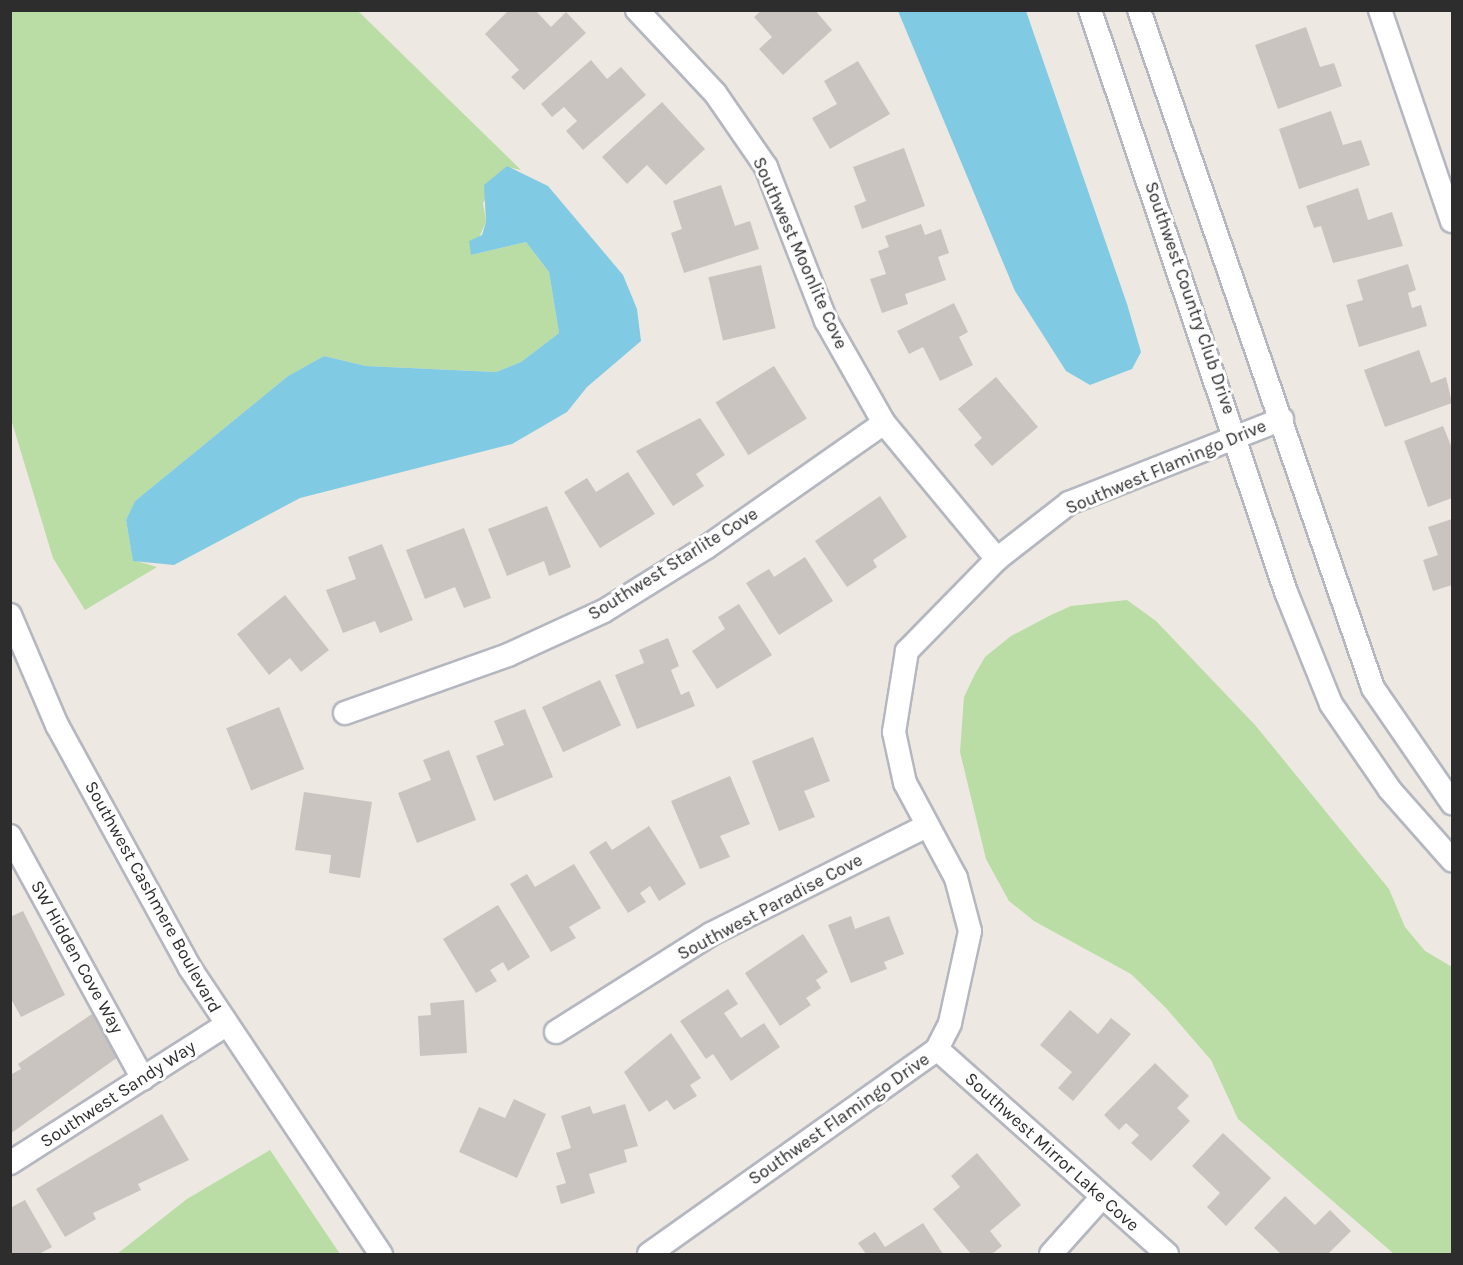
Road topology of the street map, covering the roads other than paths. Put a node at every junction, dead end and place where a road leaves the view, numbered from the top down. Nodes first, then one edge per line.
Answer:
1 (637, 10) edge
2 (1090, 10) edge
3 (1139, 10) edge
4 (1380, 10) edge
5 (1452, 221) edge
6 (1282, 419) junction
7 (884, 423) junction
8 (1236, 433) junction
9 (997, 560) junction
10 (10, 615) edge
11 (345, 713) dead end
12 (1452, 803) edge
13 (927, 826) junction
14 (10, 836) edge
15 (1452, 860) edge
16 (226, 1025) junction
17 (556, 1032) dead end
18 (937, 1049) junction
19 (142, 1079) junction
20 (10, 1162) edge
21 (1102, 1197) junction
22 (381, 1254) edge
23 (649, 1254) edge
24 (1051, 1254) edge
25 (1167, 1254) edge

1 - 7 street, Southwest Moonlite Cove
2 - 8 street, Southwest Country Club Drive
3 - 6 street
4 - 5 street
6 - 8 street, Southwest Flamingo Drive
6 - 12 street
7 - 9 street, Southwest Moonlite Cove
7 - 11 street, Southwest Starlite Cove
8 - 9 street, Southwest Flamingo Drive
8 - 15 street, Southwest Country Club Drive
9 - 13 street, Southwest Flamingo Drive
10 - 16 street, Southwest Cashmere Boulevard
13 - 17 street, Southwest Paradise Cove
13 - 18 street, Southwest Flamingo Drive
14 - 19 street, SW Hidden Cove Way
16 - 19 street, Southwest Sandy Way
16 - 22 street, Southwest Cashmere Boulevard
18 - 21 street, Southwest Mirror Lake Cove
18 - 23 street, Southwest Flamingo Drive
19 - 20 street, Southwest Sandy Way
21 - 24 street
21 - 25 street, Southwest Mirror Lake Cove

